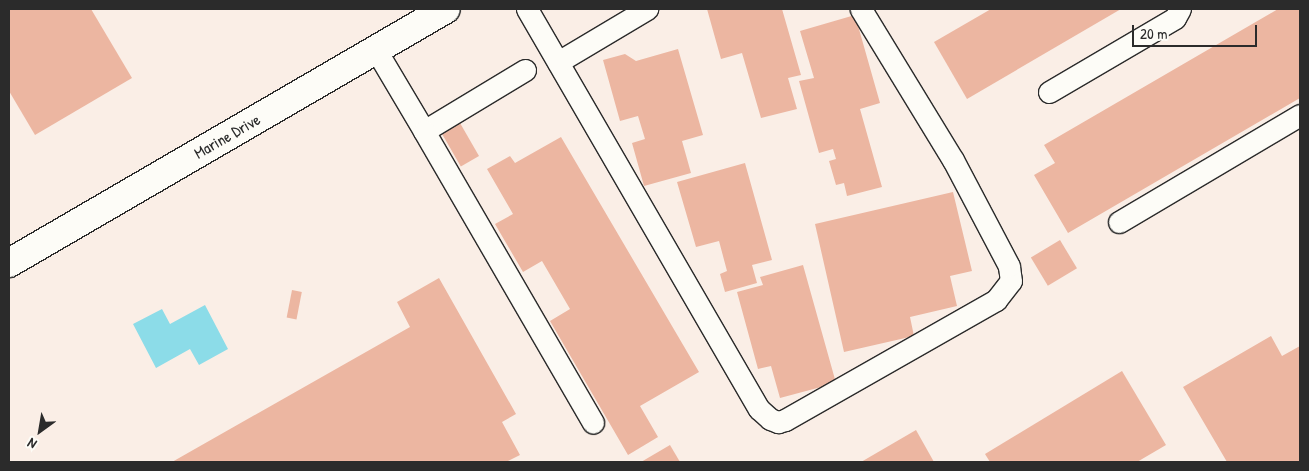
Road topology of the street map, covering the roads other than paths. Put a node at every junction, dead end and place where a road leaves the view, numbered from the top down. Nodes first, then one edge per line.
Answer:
1 (446, 9) edge
2 (527, 9) edge
3 (647, 9) edge
4 (861, 9) edge
5 (1180, 9) edge
6 (376, 50) junction
7 (558, 62) junction
8 (524, 70) dead end
9 (1049, 92) dead end
10 (1300, 115) edge
11 (424, 131) junction
12 (1119, 222) dead end
13 (9, 263) edge
14 (593, 424) dead end

1 - 6 street, Marine Drive
2 - 7 lane
3 - 7 lane
4 - 7 lane
5 - 9 lane
6 - 11 lane
6 - 13 street, Marine Drive
8 - 11 lane
10 - 12 lane
11 - 14 lane

